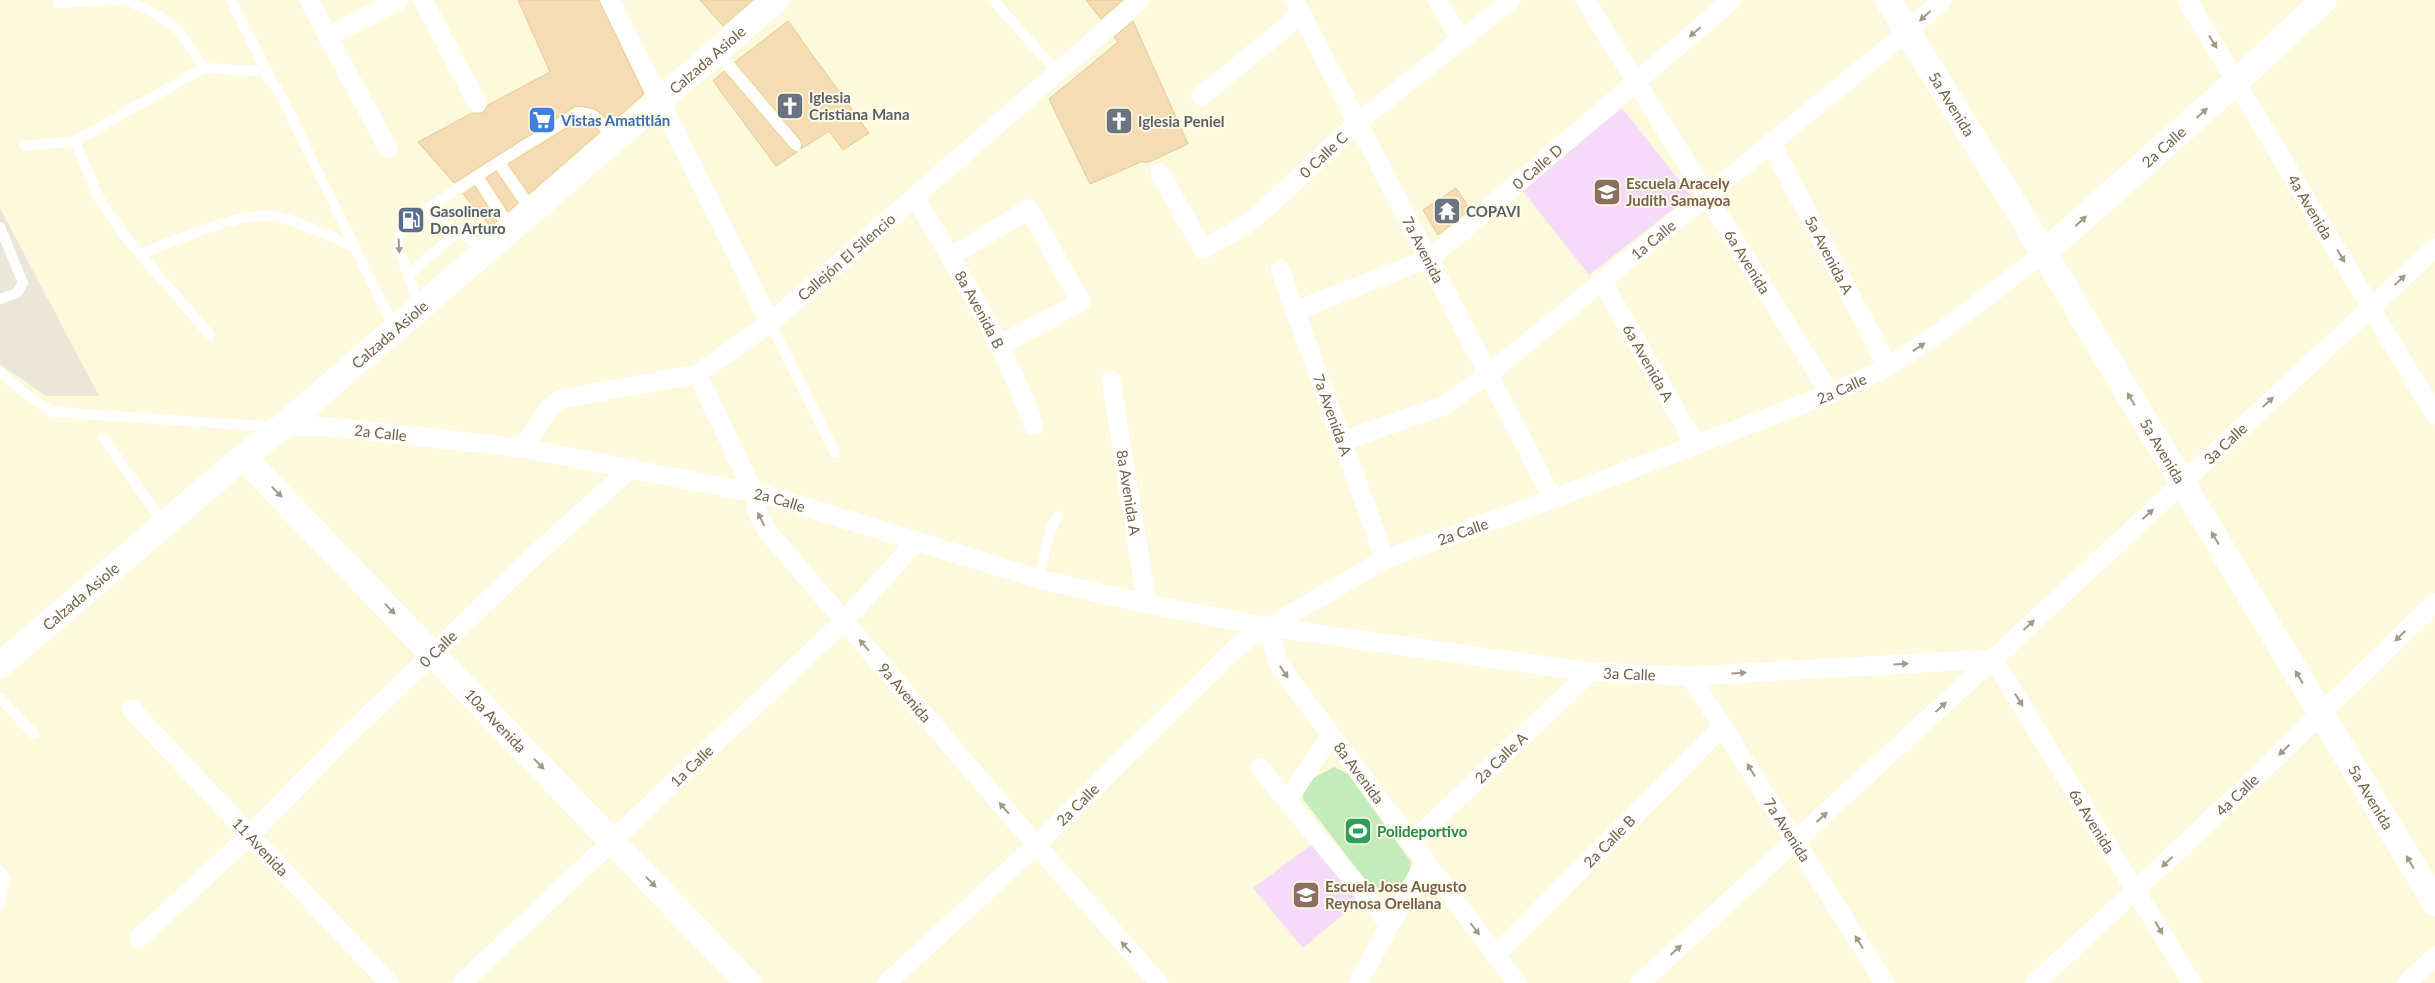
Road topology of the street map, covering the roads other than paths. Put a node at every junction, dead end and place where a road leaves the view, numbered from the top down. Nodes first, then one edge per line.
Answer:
1 (119, 0) edge
2 (127, 0) edge
3 (231, 0) edge
4 (308, 0) edge
5 (399, 0) edge
6 (423, 0) edge
7 (610, 0) edge
8 (776, 0) edge
9 (993, 0) edge
10 (1140, 0) edge
11 (1437, 0) edge
12 (1511, 0) edge
13 (1585, 0) edge
14 (1732, 0) edge
15 (1888, 0) edge
16 (1942, 0) edge
17 (2187, 0) edge
18 (2324, 0) edge
19 (57, 3) dead end
20 (1298, 7) edge
21 (1908, 31) junction
22 (328, 39) junction
23 (1461, 40) junction
24 (716, 52) junction
25 (204, 68) junction
26 (1058, 73) junction
27 (269, 76) junction
28 (2237, 81) junction
29 (1636, 82) junction
30 (1201, 96) dead end
31 (659, 101) junction
32 (477, 103) dead end
33 (1358, 122) junction
34 (614, 140) junction
35 (75, 141) junction
36 (1771, 143) junction
37 (796, 145) dead end
38 (24, 146) dead end
39 (388, 148) dead end
40 (498, 162) junction
41 (1160, 173) dead end
42 (477, 177) junction
43 (1706, 196) junction
44 (915, 198) junction
45 (532, 210) junction
46 (420, 214) junction
47 (0, 227) edge
48 (511, 229) junction
49 (458, 232) junction
50 (354, 247) junction
51 (2435, 248) edge
52 (487, 250) junction
53 (2044, 253) junction
54 (140, 254) junction
55 (950, 257) junction
56 (1430, 258) junction
57 (1280, 269) dead end
58 (408, 275) junction
59 (1602, 281) junction
60 (0, 299) edge
61 (2372, 306) junction
62 (420, 308) junction
63 (1295, 311) junction
64 (770, 322) junction
65 (396, 330) junction
66 (210, 335) dead end
67 (1000, 345) junction
68 (1888, 367) junction
69 (0, 372) edge
70 (1490, 373) junction
71 (697, 374) junction
72 (1111, 380) dead end
73 (1830, 394) junction
74 (2435, 415) edge
75 (1034, 426) dead end
76 (282, 428) junction
77 (103, 437) dead end
78 (1342, 441) junction
79 (1695, 444) junction
80 (523, 448) junction
81 (835, 453) dead end
82 (243, 457) junction
83 (631, 468) junction
84 (2181, 483) junction
85 (754, 493) junction
86 (1553, 499) junction
87 (1058, 516) dead end
88 (164, 525) junction
89 (916, 542) junction
90 (1385, 559) junction
91 (1038, 579) junction
92 (2435, 602) edge
93 (1147, 604) junction
94 (844, 621) junction
95 (1268, 627) junction
96 (433, 654) junction
97 (1993, 659) junction
98 (0, 665) edge
99 (1590, 672) junction
100 (1690, 676) junction
101 (0, 698) edge
102 (131, 708) dead end
103 (2322, 714) junction
104 (1723, 726) junction
105 (34, 734) dead end
106 (1331, 735) junction
107 (1260, 768) dead end
108 (1287, 801) junction
109 (250, 835) junction
110 (611, 840) junction
111 (1796, 840) junction
112 (1411, 843) junction
113 (1036, 845) junction
114 (1425, 862) junction
115 (0, 871) edge
116 (2136, 891) junction
117 (1, 900) edge
118 (2435, 903) edge
119 (1390, 925) junction
120 (139, 938) dead end
121 (1495, 956) junction
122 (2435, 956) edge
123 (390, 983) edge
124 (462, 983) edge
125 (748, 983) edge
126 (887, 983) edge
127 (1159, 983) edge
128 (1358, 983) edge
129 (1517, 983) edge
130 (1640, 983) edge
131 (1885, 983) edge
132 (2034, 983) edge
133 (2192, 983) edge
134 (2407, 983) edge

1 - 19 lane
2 - 25 lane
3 - 27 lane
4 - 22 street
5 - 22 street
6 - 32 street
7 - 31 street
8 - 24 main road, Calzada Asiole
9 - 26 lane
10 - 26 street, Callejón El Silencio
11 - 23 street
12 - 23 street, 0 Calle C
13 - 29 street, 6a Avenida
14 -> 29 street, 0 Calle D
15 - 21 main road, 5a Avenida
16 -> 21 street, 1a Calle
17 -> 28 street, 4a Avenida
18 - 28 main road, 2a Calle
20 - 30 street
20 - 33 street, 7a Avenida
21 - 36 street, 1a Calle
21 - 53 main road, 5a Avenida
22 - 39 street
23 - 33 street, 0 Calle C
24 - 31 main road, Calzada Asiole
24 - 37 lane
25 - 27 lane
25 - 35 lane
26 - 44 street, Callejón El Silencio
27 - 50 lane
53 -> 28 main road, 2a Calle
28 -> 61 street, 4a Avenida
29 - 43 street, 6a Avenida
29 - 56 street, 0 Calle D
31 - 34 main road, Calzada Asiole
31 - 64 street
33 - 41 street, 0 Calle C
33 - 56 street, 7a Avenida
34 - 40 lane
34 - 45 main road, Calzada Asiole
35 - 38 lane
35 - 54 lane
36 - 43 street, 1a Calle
36 - 68 street, 5a Avenida A
40 - 42 lane
40 - 45 lane
42 - 46 lane
42 - 48 lane
43 - 59 street, 1a Calle
43 - 73 street, 6a Avenida
44 - 55 street, 8a Avenida B
44 - 64 street, Callejón El Silencio
45 - 48 main road, Calzada Asiole
46 - 49 lane
46 -> 58 lane
47 - 60 lane
48 - 52 main road, Calzada Asiole
49 - 52 lane
49 - 58 lane
50 - 54 lane
50 - 65 lane
61 -> 51 street, 3a Calle
52 - 62 main road, Calzada Asiole
68 -> 53 street, 2a Calle
84 -> 53 main road, 5a Avenida
54 - 66 lane
55 - 67 street, 8a Avenida B
55 - 67 street
56 - 63 street, 0 Calle D
56 - 70 street, 7a Avenida
57 - 63 street, 7a Avenida A
58 - 62 lane
59 - 70 street, 1a Calle
59 - 79 street, 6a Avenida A
61 - 74 street, 4a Avenida
84 -> 61 street, 3a Calle
62 - 65 main road, Calzada Asiole
63 - 78 street, 7a Avenida A
64 - 71 street, Callejón El Silencio
64 - 81 lane
65 - 76 main road, Calzada Asiole
67 - 75 street, 8a Avenida B
68 - 73 street, 2a Calle
69 - 76 lane
70 - 78 street, 1a Calle
70 - 86 street, 7a Avenida
71 - 80 street, Callejón El Silencio
71 - 85 street, 9a Avenida
72 - 93 street, 8a Avenida A
73 - 79 street, 2a Calle
76 - 80 street, 2a Calle
76 - 82 main road, Calzada Asiole
77 - 88 lane
78 - 90 street, 7a Avenida A
79 - 86 street, 2a Calle
80 - 83 street, 2a Calle
82 - 88 main road, Calzada Asiole
82 -> 96 main road, 10a Avenida
83 - 85 street, 2a Calle
83 - 96 street, 0 Calle
97 -> 84 street, 3a Calle
103 -> 84 main road, 5a Avenida
85 - 89 street, 2a Calle
94 -> 85 street, 9a Avenida
86 - 90 street, 2a Calle
87 - 91 lane
88 - 98 main road, Calzada Asiole
89 - 91 street, 2a Calle
89 - 94 street, 1a Calle
90 - 95 street, 2a Calle
91 - 93 street, 2a Calle
92 -> 103 street, 4a Calle
93 - 95 street, 2a Calle
94 - 110 street, 1a Calle
113 -> 94 street, 9a Avenida
95 - 99 street, 3a Calle
95 -> 106 street, 8a Avenida
95 - 113 street, 2a Calle
96 - 109 street, 0 Calle
96 -> 110 main road, 10a Avenida
100 -> 97 street, 3a Calle
111 -> 97 street, 3a Calle
97 -> 116 street, 6a Avenida
99 - 100 street, 3a Calle
99 - 112 street, 2a Calle A
100 - 104 street, 7a Avenida
101 - 105 lane
102 - 109 street, 11 Avenida
103 -> 116 street, 4a Calle
118 -> 103 main road, 5a Avenida
111 -> 104 street, 7a Avenida
104 - 121 street, 2a Calle B
106 - 108 street
106 - 112 street, 8a Avenida
107 - 108 street
108 - 119 street
109 - 120 street, 0 Calle
109 - 123 street, 11 Avenida
110 - 124 street, 1a Calle
110 -> 125 main road, 10a Avenida
130 -> 111 street, 3a Calle
131 -> 111 street, 7a Avenida
112 - 114 street, 8a Avenida
113 - 126 street, 2a Calle
127 -> 113 street, 9a Avenida
114 - 119 street
114 -> 121 street, 8a Avenida
115 - 117 lane
116 - 132 street, 4a Calle
116 -> 133 street, 6a Avenida
119 - 128 street
121 - 129 street, 8a Avenida
122 - 134 street

